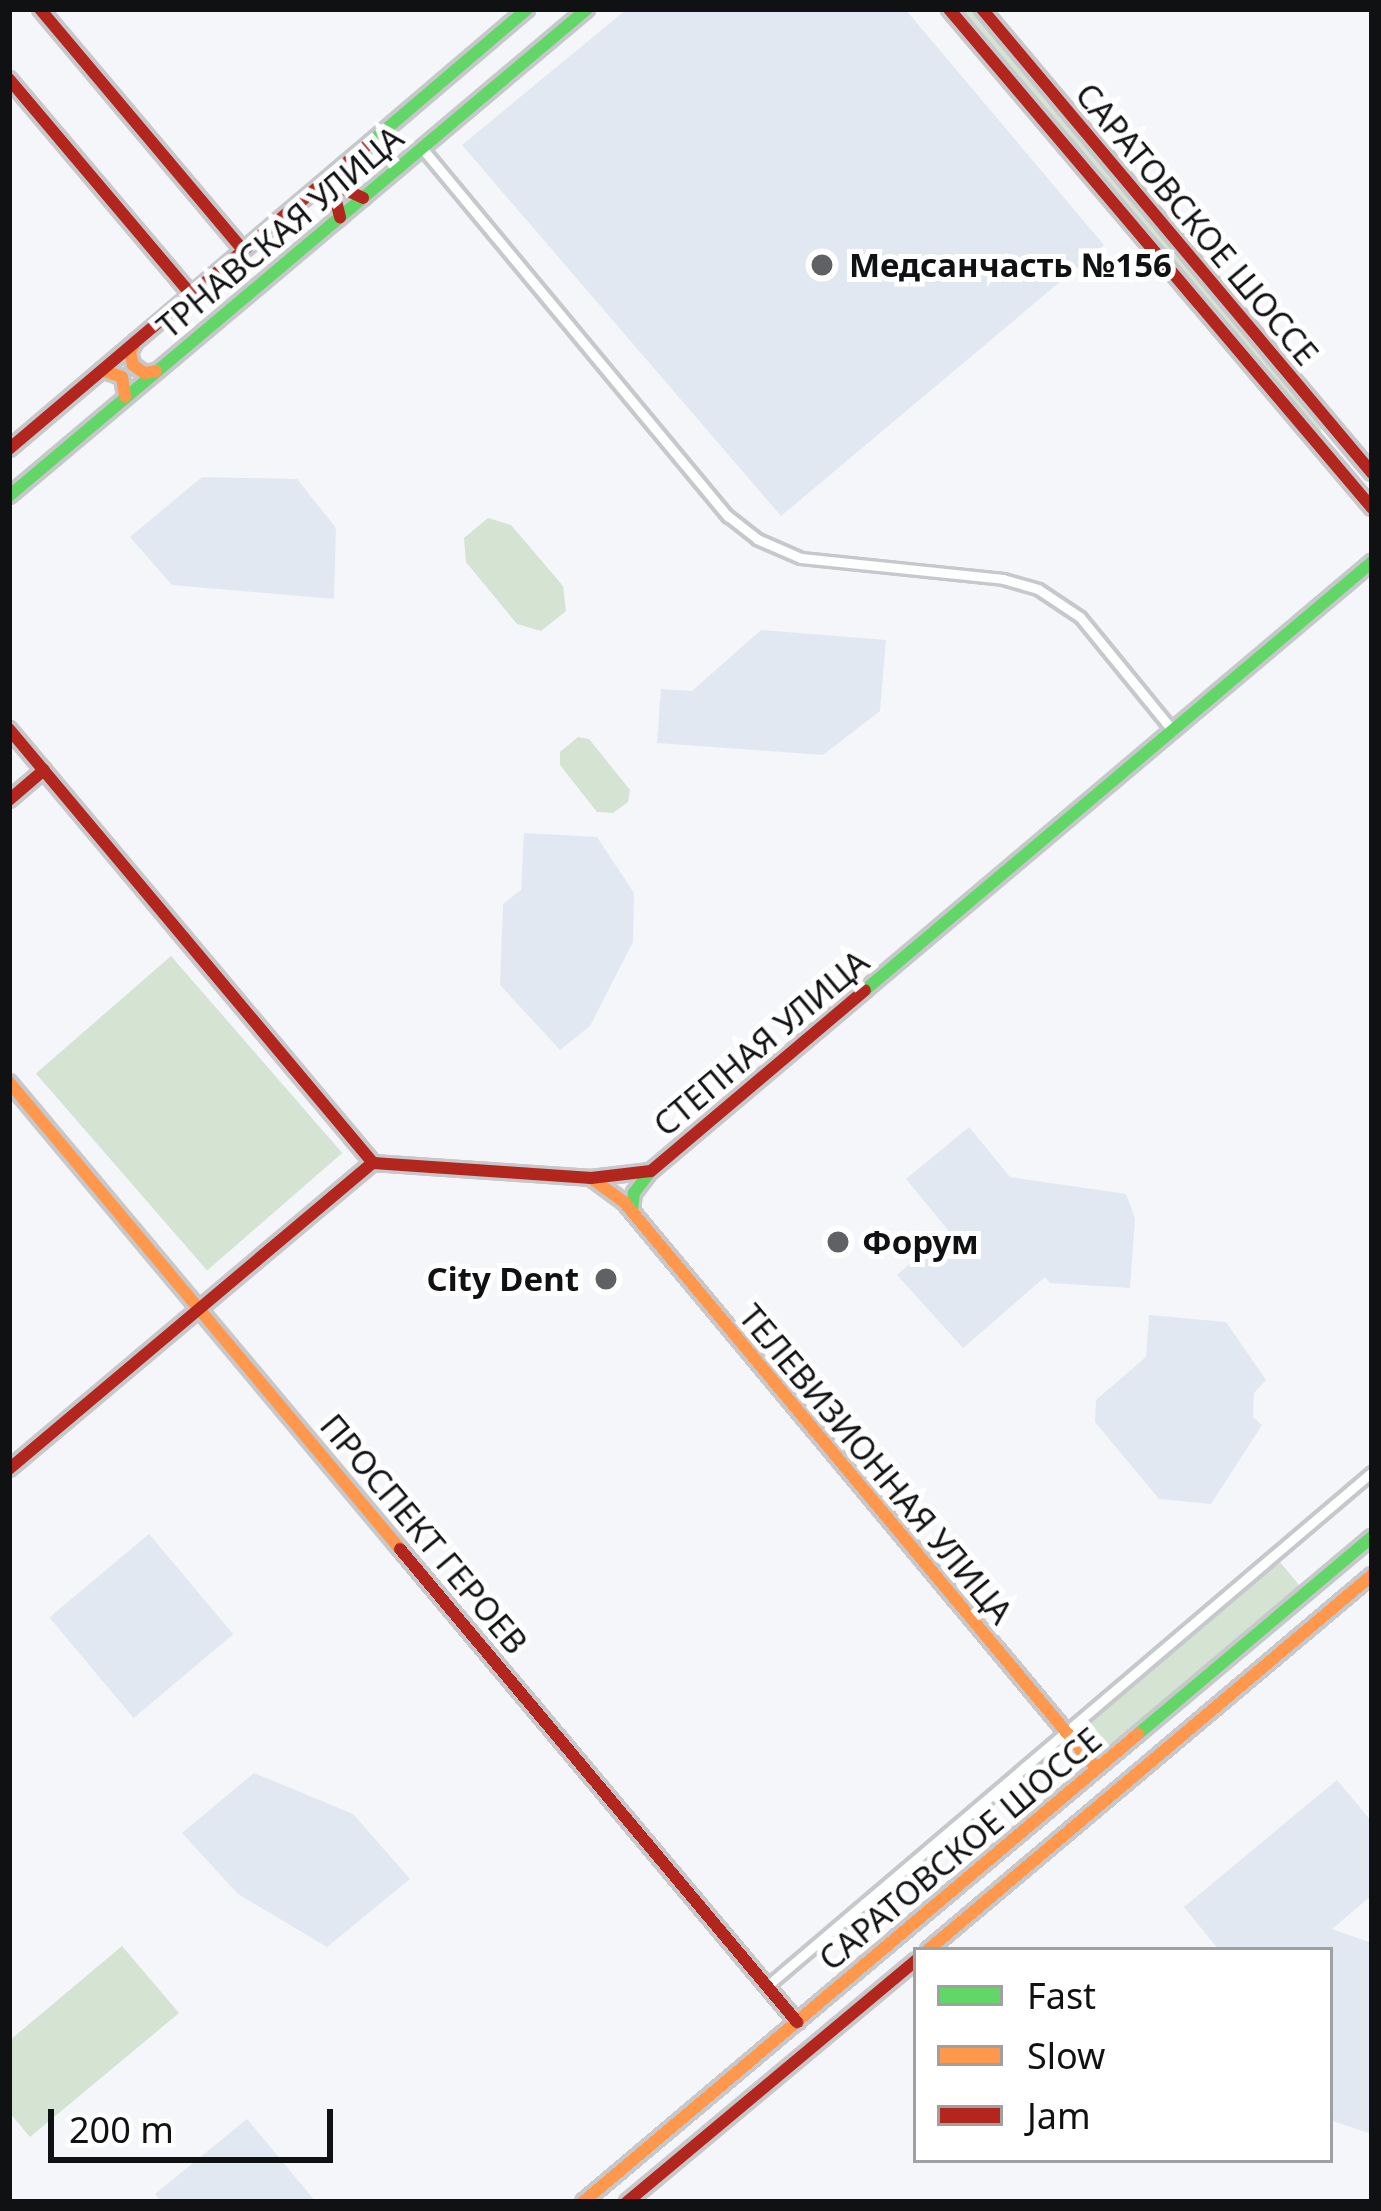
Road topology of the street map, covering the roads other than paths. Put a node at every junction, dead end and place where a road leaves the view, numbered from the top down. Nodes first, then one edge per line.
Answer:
1 (40, 9) edge
2 (526, 9) edge
3 (587, 9) edge
4 (950, 9) edge
5 (982, 9) edge
6 (9, 79) edge
7 (422, 148) junction
8 (336, 172) junction
9 (316, 189) junction
10 (362, 198) junction
11 (340, 217) junction
12 (243, 250) junction
13 (190, 294) junction
14 (137, 340) junction
15 (102, 370) junction
16 (157, 371) junction
17 (125, 398) junction
18 (1333, 427) junction
19 (1316, 441) junction
20 (9, 449) edge
21 (1372, 472) edge
22 (9, 496) edge
23 (1372, 508) edge
24 (1372, 562) edge
25 (9, 729) edge
26 (1173, 731) junction
27 (44, 770) junction
28 (9, 800) edge
29 (9, 1082) edge
30 (373, 1162) junction
31 (651, 1171) junction
32 (590, 1178) junction
33 (633, 1215) junction
34 (200, 1308) junction
35 (9, 1469) edge
36 (1372, 1472) edge
37 (1372, 1537) edge
38 (1372, 1575) edge
39 (1067, 1731) junction
40 (1097, 1768) junction
41 (1116, 1791) junction
42 (899, 1936) junction
43 (932, 1947) edge
44 (913, 1954) edge
45 (913, 1961) edge
46 (767, 1986) junction
47 (797, 2022) junction
48 (707, 2098) junction
49 (726, 2120) junction
50 (583, 2202) edge
51 (627, 2202) edge

1 - 12 main road
2 - 8 main road, ТРНАВСКАЯ УЛИЦА
3 - 7 main road, ТРНАВСКАЯ УЛИЦА
4 - 19 main road, САРАТОВСКОЕ ШОССЕ
5 - 18 main road, САРАТОВСКОЕ ШОССЕ
6 - 13 main road
7 - 10 main road, ТРНАВСКАЯ УЛИЦА
7 - 26 street
8 - 9 main road, ТРНАВСКАЯ УЛИЦА
8 - 10 main road
9 - 11 main road
9 - 12 main road, ТРНАВСКАЯ УЛИЦА
10 - 11 main road, ТРНАВСКАЯ УЛИЦА
11 - 16 main road, ТРНАВСКАЯ УЛИЦА
12 - 13 main road, ТРНАВСКАЯ УЛИЦА
13 - 14 main road, ТРНАВСКАЯ УЛИЦА
14 - 15 main road, ТРНАВСКАЯ УЛИЦА
14 - 16 main road
15 - 17 main road
15 - 20 main road, ТРНАВСКАЯ УЛИЦА
16 - 17 main road, ТРНАВСКАЯ УЛИЦА
17 - 22 main road, ТРНАВСКАЯ УЛИЦА
18 - 19 main road
18 - 21 main road, САРАТОВСКОЕ ШОССЕ
19 - 23 main road, САРАТОВСКОЕ ШОССЕ
24 - 26 main road, СТЕПНАЯ УЛИЦА
25 - 27 main road
26 - 31 main road, СТЕПНАЯ УЛИЦА
27 - 28 main road
27 - 30 main road
29 - 34 main road, ПРОСПЕКТ ГЕРОЕВ
30 - 32 main road, СТЕПНАЯ УЛИЦА
30 - 34 main road
31 - 32 main road, СТЕПНАЯ УЛИЦА
31 - 33 main road
32 - 33 main road, ТЕЛЕВИЗИОННАЯ УЛИЦА
33 - 39 main road, ТЕЛЕВИЗИОННАЯ УЛИЦА
34 - 35 main road
34 - 46 main road, ПРОСПЕКТ ГЕРОЕВ
36 - 39 street
37 - 40 main road, САРАТОВСКОЕ ШОССЕ
38 - 41 main road, САРАТОВСКОЕ ШОССЕ
39 - 40 main road, ТЕЛЕВИЗИОННАЯ УЛИЦА
39 - 46 street
40 - 41 main road, ТЕЛЕВИЗИОННАЯ УЛИЦА
40 - 42 main road, САРАТОВСКОЕ ШОССЕ
41 - 43 main road, САРАТОВСКОЕ ШОССЕ
42 - 44 main road
42 - 47 main road, САРАТОВСКОЕ ШОССЕ
45 - 49 main road, САРАТОВСКОЕ ШОССЕ
46 - 47 main road, ПРОСПЕКТ ГЕРОЕВ
47 - 48 main road, САРАТОВСКОЕ ШОССЕ
48 - 49 main road
48 - 50 main road, САРАТОВСКОЕ ШОССЕ
49 - 51 main road, САРАТОВСКОЕ ШОССЕ

